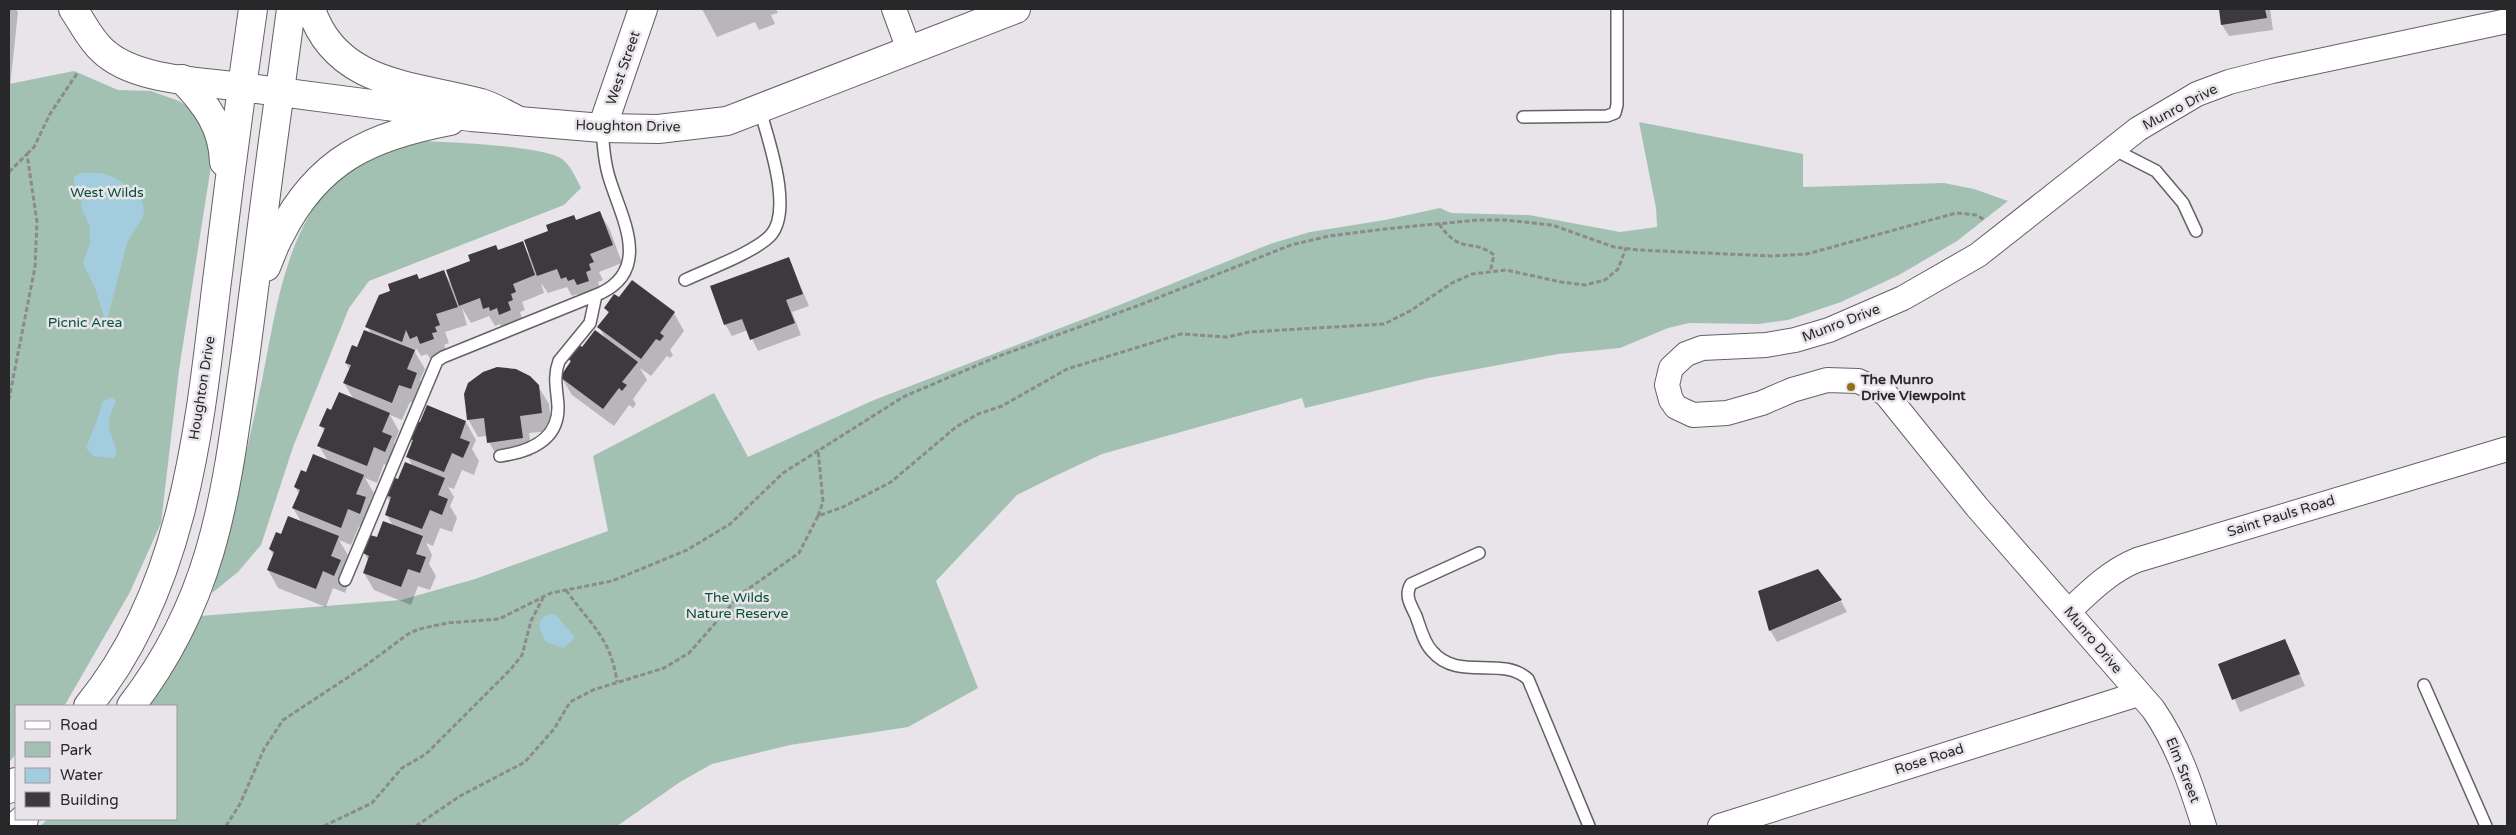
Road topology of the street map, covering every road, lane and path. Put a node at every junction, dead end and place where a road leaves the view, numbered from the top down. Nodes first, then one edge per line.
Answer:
1 (73, 9) edge
2 (253, 9) edge
3 (291, 9) edge
4 (311, 9) edge
5 (644, 9) edge
6 (894, 9) edge
7 (1016, 9) edge
8 (1617, 9) edge
9 (2507, 21) edge
10 (909, 50) junction
11 (78, 72) dead end
12 (182, 79) junction
13 (242, 87) junction
14 (280, 91) junction
15 (760, 110) junction
16 (471, 117) junction
17 (1523, 117) dead end
18 (519, 121) junction
19 (602, 128) junction
20 (2113, 149) junction
21 (27, 154) junction
22 (9, 172) edge
23 (226, 201) junction
24 (1985, 220) dead end
25 (1439, 224) junction
26 (2196, 231) dead end
27 (1626, 248) junction
28 (1490, 272) junction
29 (686, 280) dead end
30 (255, 289) junction
31 (596, 295) junction
32 (9, 399) edge
33 (818, 449) junction
34 (2507, 449) edge
35 (500, 456) dead end
36 (818, 516) junction
37 (1479, 553) dead end
38 (345, 580) dead end
39 (566, 590) junction
40 (543, 597) junction
41 (2068, 611) junction
42 (617, 682) junction
43 (2424, 685) dead end
44 (2138, 694) junction
45 (89, 705) edge
46 (132, 705) edge
47 (226, 826) edge
48 (324, 826) edge
49 (416, 826) edge
50 (1589, 826) edge
51 (1720, 826) edge
52 (2204, 826) edge
53 (2486, 826) edge

1 - 12 main road
2 - 13 main road
3 - 14 main road
4 - 18 main road
5 - 19 main road, West Street
6 - 10 street
7 - 10 main road, Houghton Drive
8 - 17 lane
9 - 20 street, Munro Drive
10 - 15 main road, Houghton Drive
11 - 21 path
12 - 13 main road
12 - 23 main road
13 - 14 main road, Houghton Drive
13 - 23 main road, Houghton Drive
14 - 16 main road, Houghton Drive
14 - 30 main road
15 - 19 main road, Houghton Drive
15 - 29 lane
16 - 18 main road, Houghton Drive
16 - 30 main road
18 - 19 main road, Houghton Drive
19 - 31 lane
20 - 26 lane
20 - 41 street, Munro Drive
21 - 22 path
21 - 32 path
23 - 45 main road, Houghton Drive
24 - 27 path
25 - 27 path
25 - 28 path
25 - 33 path
27 - 28 path
28 - 36 path
30 - 46 main road
31 - 35 lane
31 - 38 lane
33 - 36 path
33 - 39 path
34 - 41 street, Saint Pauls Road
36 - 42 path
37 - 50 lane
39 - 40 path
39 - 42 path
40 - 47 path
40 - 48 path
41 - 44 street, Munro Drive
42 - 49 path
43 - 53 lane
44 - 51 street, Rose Road
44 - 52 street, Elm Street

